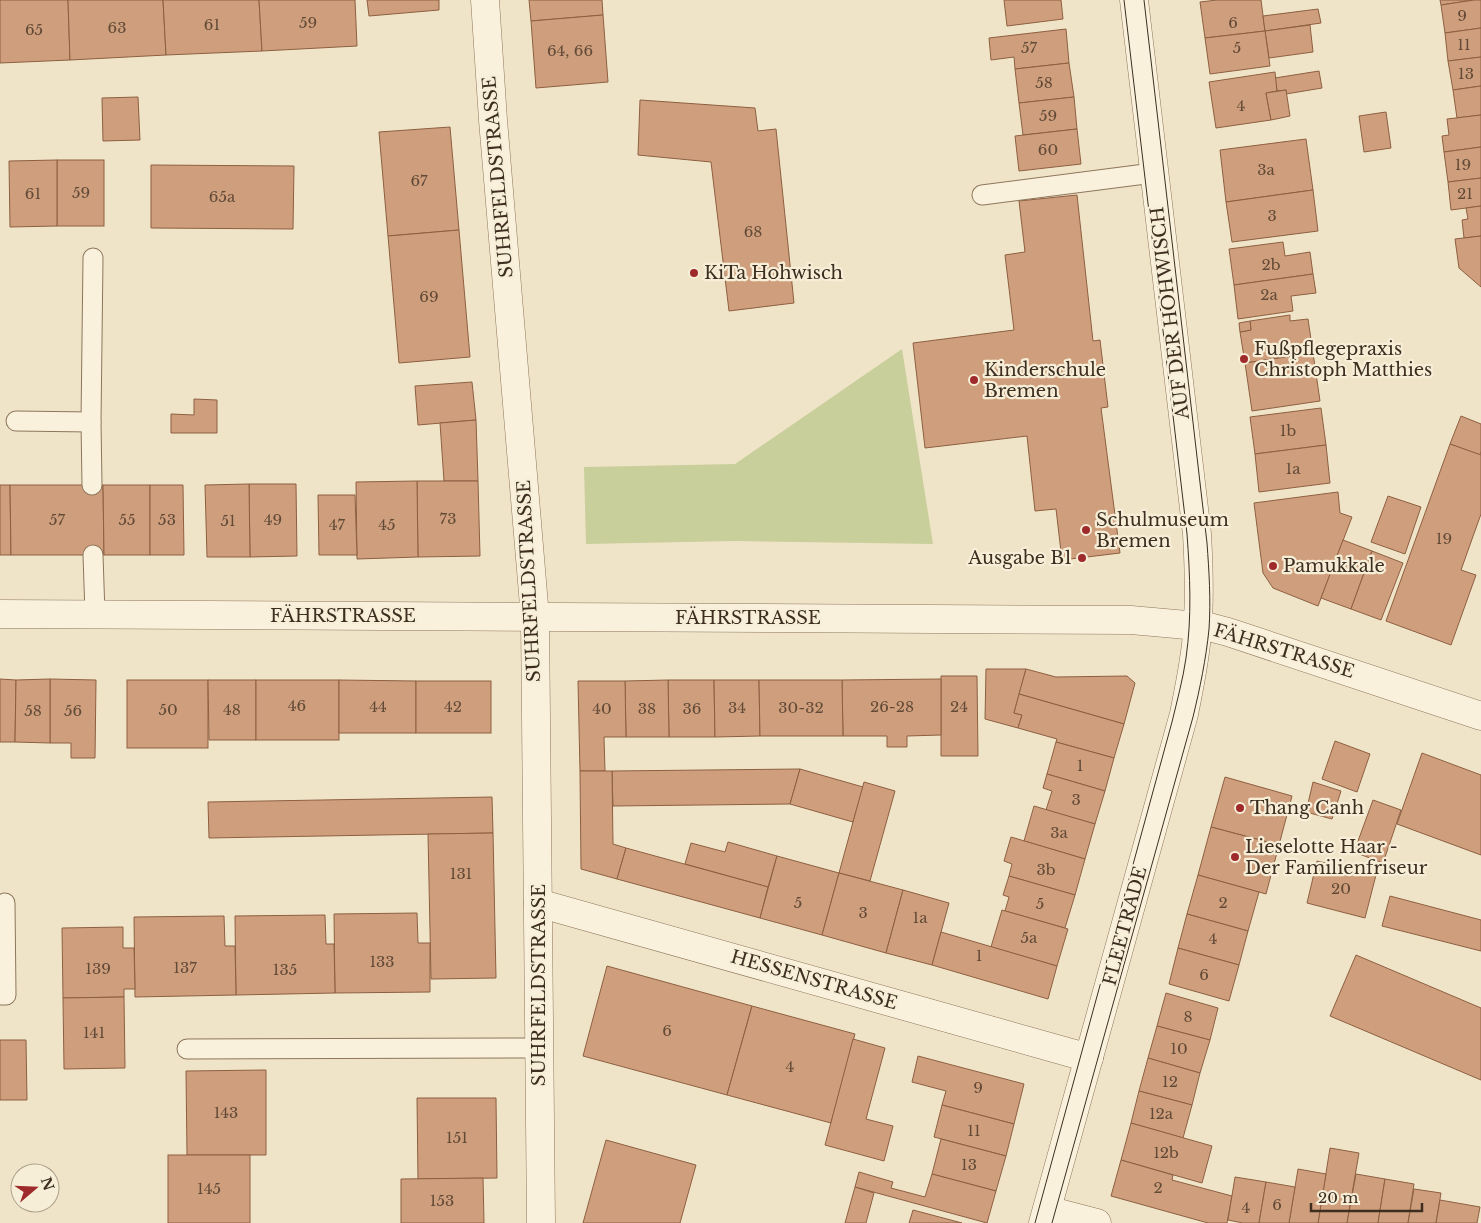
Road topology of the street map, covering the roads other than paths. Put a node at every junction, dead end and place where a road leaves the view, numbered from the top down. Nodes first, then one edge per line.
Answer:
1 (484, 0) edge
2 (1134, 0) edge
3 (1153, 173) junction
4 (982, 195) dead end
5 (93, 258) dead end
6 (16, 421) dead end
7 (91, 422) junction
8 (92, 485) dead end
9 (93, 555) dead end
10 (0, 614) edge
11 (95, 614) junction
12 (535, 617) junction
13 (1198, 626) junction
14 (1481, 716) edge
15 (6, 903) dead end
16 (538, 903) junction
17 (0, 995) edge
18 (539, 1048) junction
19 (187, 1049) dead end
20 (1089, 1058) junction
21 (1045, 1217) edge
22 (541, 1223) edge
23 (1097, 1223) edge

1 - 12 street, SUHRFELDSTRASSE
2 - 3 street, AUF DER HOHWISCH
3 - 4 lane
3 - 13 street, AUF DER HOHWISCH
5 - 7 lane
6 - 7 lane
7 - 8 lane
9 - 11 lane
10 - 11 street, FÄHRSTRASSE
11 - 12 street, FÄHRSTRASSE
12 - 13 street, FÄHRSTRASSE
12 - 16 street, SUHRFELDSTRASSE
13 - 14 street, FÄHRSTRASSE
13 - 20 street, FLEETRADE
15 - 17 lane
16 - 18 street, SUHRFELDSTRASSE
16 - 20 street, HESSENSTRASSE
18 - 19 lane
18 - 22 street, SUHRFELDSTRASSE
20 - 21 street, FLEETRADE
21 - 23 street

